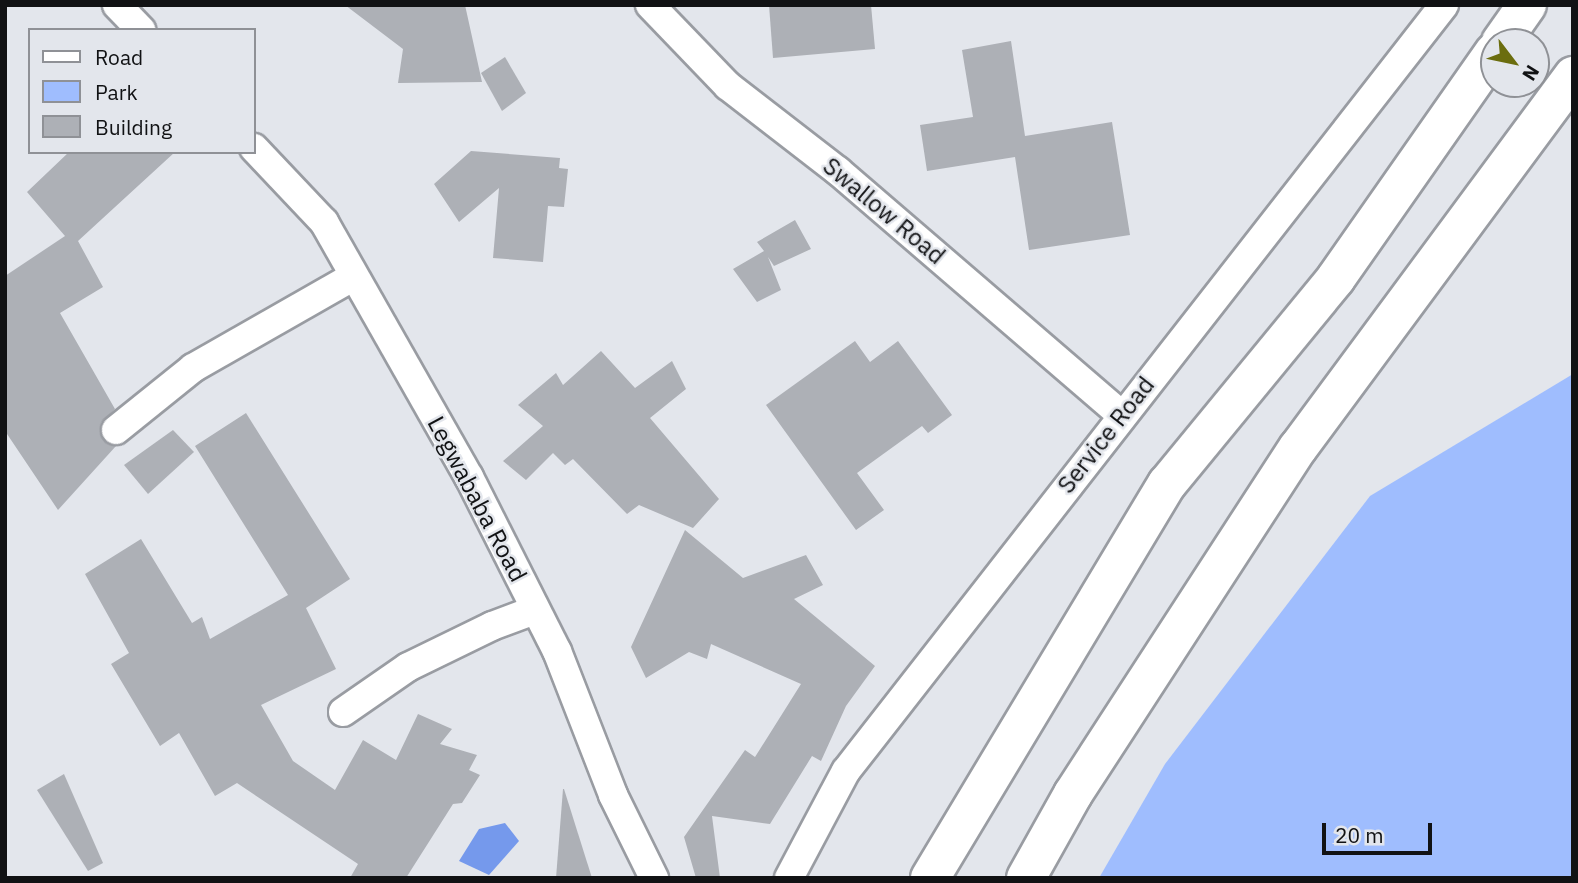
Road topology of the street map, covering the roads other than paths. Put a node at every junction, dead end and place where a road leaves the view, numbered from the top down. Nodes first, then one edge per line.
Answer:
1 (117, 5) edge
2 (650, 5) edge
3 (1444, 5) edge
4 (1527, 5) edge
5 (140, 28) edge
6 (1511, 28) edge
7 (1480, 72) edge
8 (1573, 76) edge
9 (1573, 85) edge
10 (256, 150) edge
11 (1509, 159) junction
12 (354, 276) junction
13 (1122, 415) junction
14 (116, 430) dead end
15 (535, 610) junction
16 (343, 712) dead end
17 (654, 878) edge
18 (789, 878) edge
19 (930, 878) edge
20 (1026, 878) edge

1 - 5 street
2 - 13 street, Swallow Road
3 - 13 street, Service Road
4 - 6 highway
7 - 19 highway
8 - 11 highway
9 - 11 highway
10 - 12 street, Legwababa Road
11 - 20 highway
12 - 14 street
12 - 15 street, Legwababa Road
13 - 18 street, Service Road
15 - 16 street
15 - 17 street, Legwababa Road

